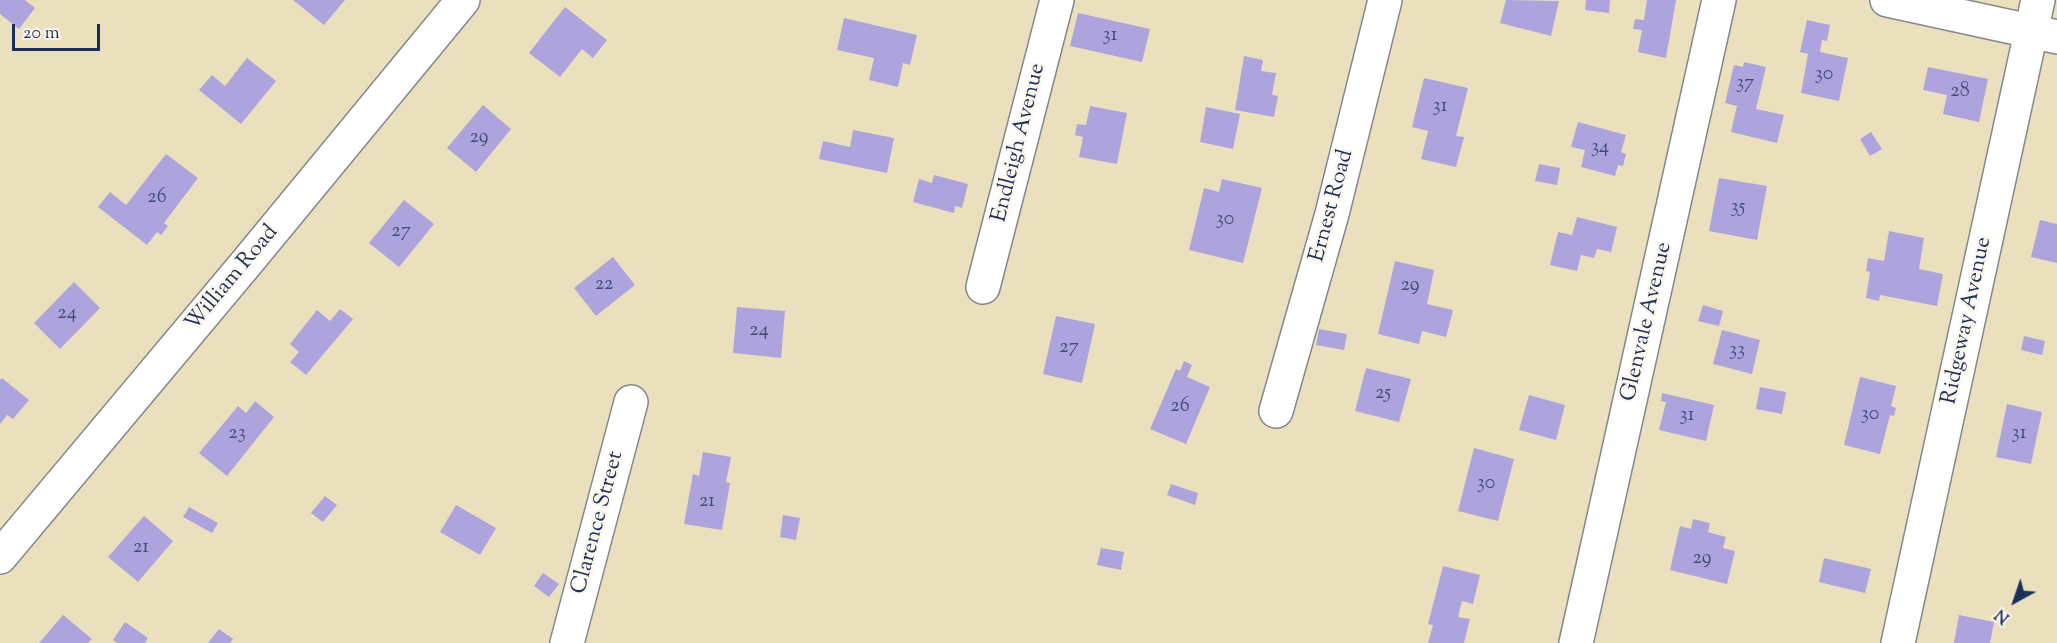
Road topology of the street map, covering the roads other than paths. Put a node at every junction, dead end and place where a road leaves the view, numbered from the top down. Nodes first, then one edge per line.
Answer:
1 (463, 0) edge
2 (1057, 0) edge
3 (1385, 0) edge
4 (1719, 0) edge
5 (1887, 0) edge
6 (2038, 0) edge
7 (2044, 35) edge
8 (983, 286) dead end
9 (631, 402) dead end
10 (1276, 411) dead end
11 (0, 556) edge
12 (567, 643) edge
13 (1576, 643) edge
14 (1898, 643) edge

1 - 11 street, William Road
2 - 8 street, Endleigh Avenue
3 - 10 street, Ernest Road
4 - 13 street, Glenvale Avenue
5 - 7 street
6 - 7 street, Ridgeway Avenue
7 - 14 street, Ridgeway Avenue
9 - 12 street, Clarence Street

